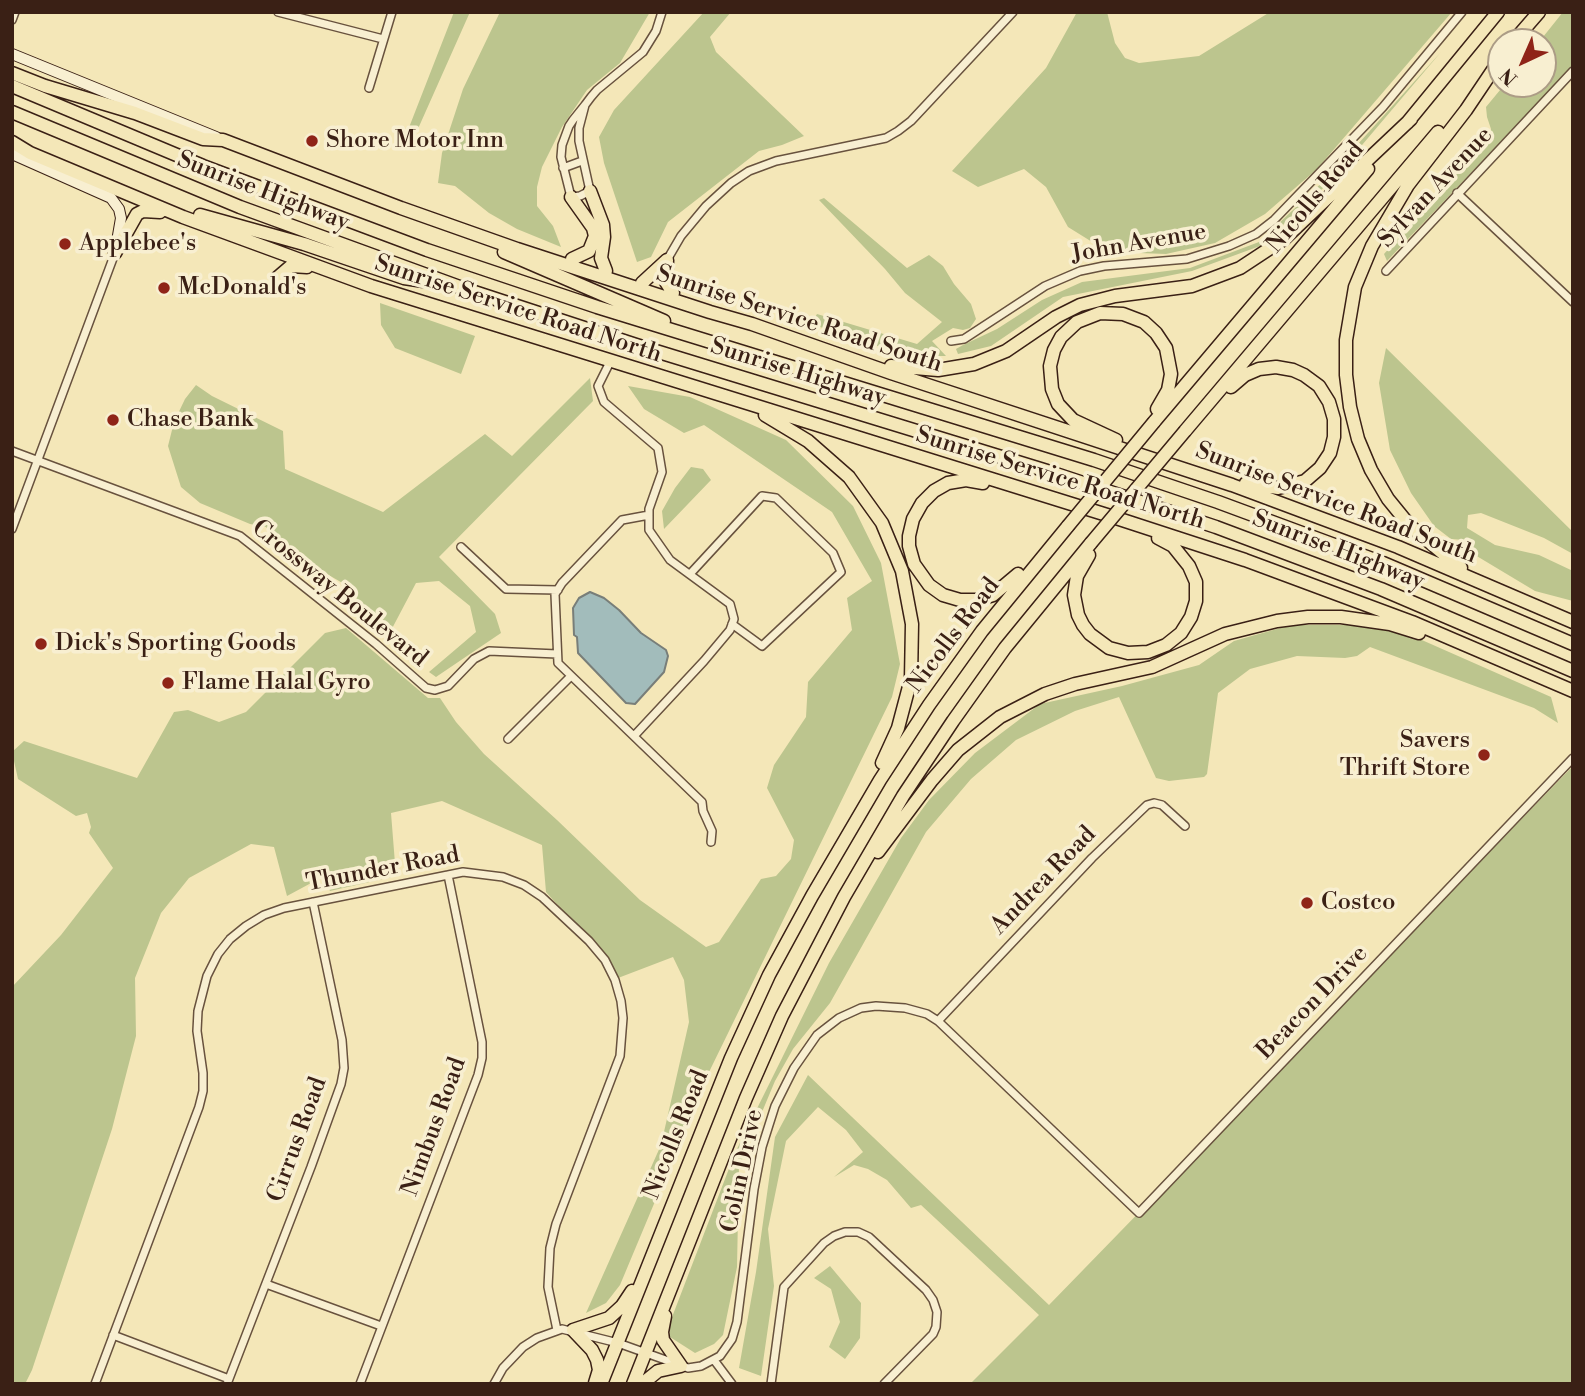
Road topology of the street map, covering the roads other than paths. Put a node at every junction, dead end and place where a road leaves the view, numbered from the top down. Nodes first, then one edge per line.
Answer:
1 (15, 12) edge
2 (278, 12) edge
3 (392, 12) edge
4 (662, 12) edge
5 (1013, 12) edge
6 (1462, 12) edge
7 (1498, 12) edge
8 (1539, 12) edge
9 (12, 20) edge
10 (1525, 28) edge
11 (383, 39) junction
12 (12, 54) edge
13 (1573, 71) edge
14 (12, 73) edge
15 (1487, 74) edge
16 (1487, 78) edge
17 (12, 86) edge
18 (369, 88) dead end
19 (584, 105) junction
20 (12, 113) edge
21 (1410, 119) junction
22 (223, 139) junction
23 (12, 144) edge
24 (12, 154) edge
25 (582, 161) junction
26 (563, 168) junction
27 (77, 173) junction
28 (590, 191) junction
29 (1457, 193) junction
30 (571, 197) junction
31 (401, 208) junction
32 (183, 217) junction
33 (463, 230) junction
34 (248, 241) junction
35 (115, 253) junction
36 (572, 259) junction
37 (667, 260) junction
38 (325, 270) junction
39 (607, 271) junction
40 (1385, 271) dead end
41 (642, 283) junction
42 (465, 289) junction
43 (673, 293) junction
44 (1573, 302) edge
45 (752, 324) junction
46 (951, 341) dead end
47 (710, 343) junction
48 (849, 357) junction
49 (610, 362) junction
50 (744, 403) junction
51 (1152, 420) junction
52 (1185, 431) junction
53 (12, 451) edge
54 (1144, 455) junction
55 (38, 461) junction
56 (1204, 475) junction
57 (1039, 494) junction
58 (649, 515) junction
59 (1107, 515) junction
60 (12, 529) edge
61 (1052, 543) junction
62 (1093, 545) junction
63 (461, 547) dead end
64 (690, 574) junction
65 (1478, 580) junction
66 (558, 590) junction
67 (1573, 622) edge
68 (732, 624) junction
69 (1573, 644) edge
70 (558, 653) junction
71 (1573, 671) edge
72 (1531, 673) junction
73 (571, 676) junction
74 (1573, 691) edge
75 (634, 736) junction
76 (508, 739) dead end
77 (1573, 758) edge
78 (856, 818) junction
79 (1185, 826) dead end
80 (711, 842) dead end
81 (448, 875) junction
82 (844, 897) junction
83 (313, 902) junction
84 (938, 1021) junction
85 (1139, 1213) joint
86 (648, 1263) junction
87 (266, 1284) junction
88 (670, 1288) junction
89 (381, 1326) junction
90 (557, 1330) junction
91 (573, 1330) junction
92 (113, 1335) junction
93 (618, 1343) junction
94 (645, 1353) junction
95 (713, 1360) junction
96 (681, 1366) junction
97 (228, 1382) edge
98 (94, 1384) edge
99 (360, 1384) edge
100 (494, 1384) edge
101 (594, 1384) edge
102 (601, 1384) edge
103 (633, 1384) edge
104 (642, 1384) edge
105 (732, 1384) edge
106 (771, 1384) edge
107 (884, 1384) edge

1 - 9 street
2 - 11 street
3 - 11 street
4 - 19 street
5 - 37 street
6 - 46 street, John Avenue
7 - 21 highway, Nicolls Road
8 - 10 highway
11 - 18 street
12 - 22 main road, Sunrise Service Road South
13 - 29 street, Sylvan Avenue
14 - 22 highway
15 - 52 highway, Nicolls Road
16 - 65 highway
17 - 47 highway, Sunrise Highway
19 - 25 street
19 - 26 street
20 - 42 highway, Sunrise Highway
21 - 48 highway
21 - 51 highway, Nicolls Road
22 - 31 highway, Sunrise Service Road South
23 - 27 highway, Sunrise Service Road North
24 - 35 main road
25 - 26 street
25 - 28 street
26 - 30 street
27 - 32 highway, Sunrise Service Road North
27 - 42 highway
28 - 30 street
28 - 39 highway
29 - 40 street, Sylvan Avenue
29 - 44 street
30 - 36 highway
31 - 33 highway, Sunrise Service Road South
31 - 47 highway
32 - 34 highway, Sunrise Service Road North
32 - 35 highway
33 - 36 highway
33 - 45 highway, Sunrise Service Road South
34 - 38 highway, Sunrise Service Road North
34 - 38 highway
35 - 55 street
36 - 39 highway
37 - 41 highway
37 - 43 highway
38 - 49 highway, Sunrise Service Road North
39 - 41 highway
41 - 43 highway
42 - 71 highway, Sunrise Highway
43 - 45 highway
45 - 48 highway, Sunrise Service Road South
47 - 69 highway, Sunrise Highway
48 - 54 highway, Sunrise Service Road South
49 - 50 highway, Sunrise Service Road North
49 - 58 street
50 - 57 highway, Sunrise Service Road North
50 - 78 highway
51 - 54 highway
51 - 61 highway, Nicolls Road, bridge
52 - 56 highway
52 - 62 highway, Nicolls Road, bridge
53 - 55 street, Crossway Boulevard
54 - 56 highway, Sunrise Service Road South
55 - 60 street
55 - 70 street, Crossway Boulevard
56 - 65 highway, Sunrise Service Road South
57 - 59 highway, Sunrise Service Road North
57 - 61 highway
58 - 64 street
58 - 66 street
59 - 62 highway
59 - 72 highway, Sunrise Service Road North
61 - 78 highway, Nicolls Road
62 - 82 highway, Nicolls Road
63 - 66 street
64 - 68 street
64 - 68 street
65 - 67 highway, Sunrise Service Road South
66 - 70 street
68 - 75 street
70 - 73 street
72 - 74 highway, Sunrise Service Road North
72 - 82 highway
73 - 75 street
73 - 76 street
75 - 80 street
77 - 85 street, Beacon Drive
78 - 86 highway, Nicolls Road
79 - 84 street, Andrea Road
81 - 83 street, Thunder Road
81 - 89 street, Nimbus Road
81 - 90 street, Thunder Road
82 - 88 highway, Nicolls Road
83 - 87 street, Cirrus Road
83 - 92 street, Thunder Road
84 - 85 street, Colin Drive
84 - 95 street, Colin Drive
86 - 91 highway
86 - 93 highway, Nicolls Road
87 - 89 street
87 - 97 street, Cirrus Road
88 - 94 highway, Nicolls Road
88 - 96 highway
89 - 99 street, Nimbus Road
90 - 91 street
90 - 100 street
91 - 93 street
91 - 101 highway
92 - 97 street
92 - 98 street, Thunder Road
93 - 94 street
93 - 102 highway, Nicolls Road
94 - 96 street
94 - 103 highway, Nicolls Road
95 - 96 street
95 - 105 street
96 - 104 highway
106 - 107 street

